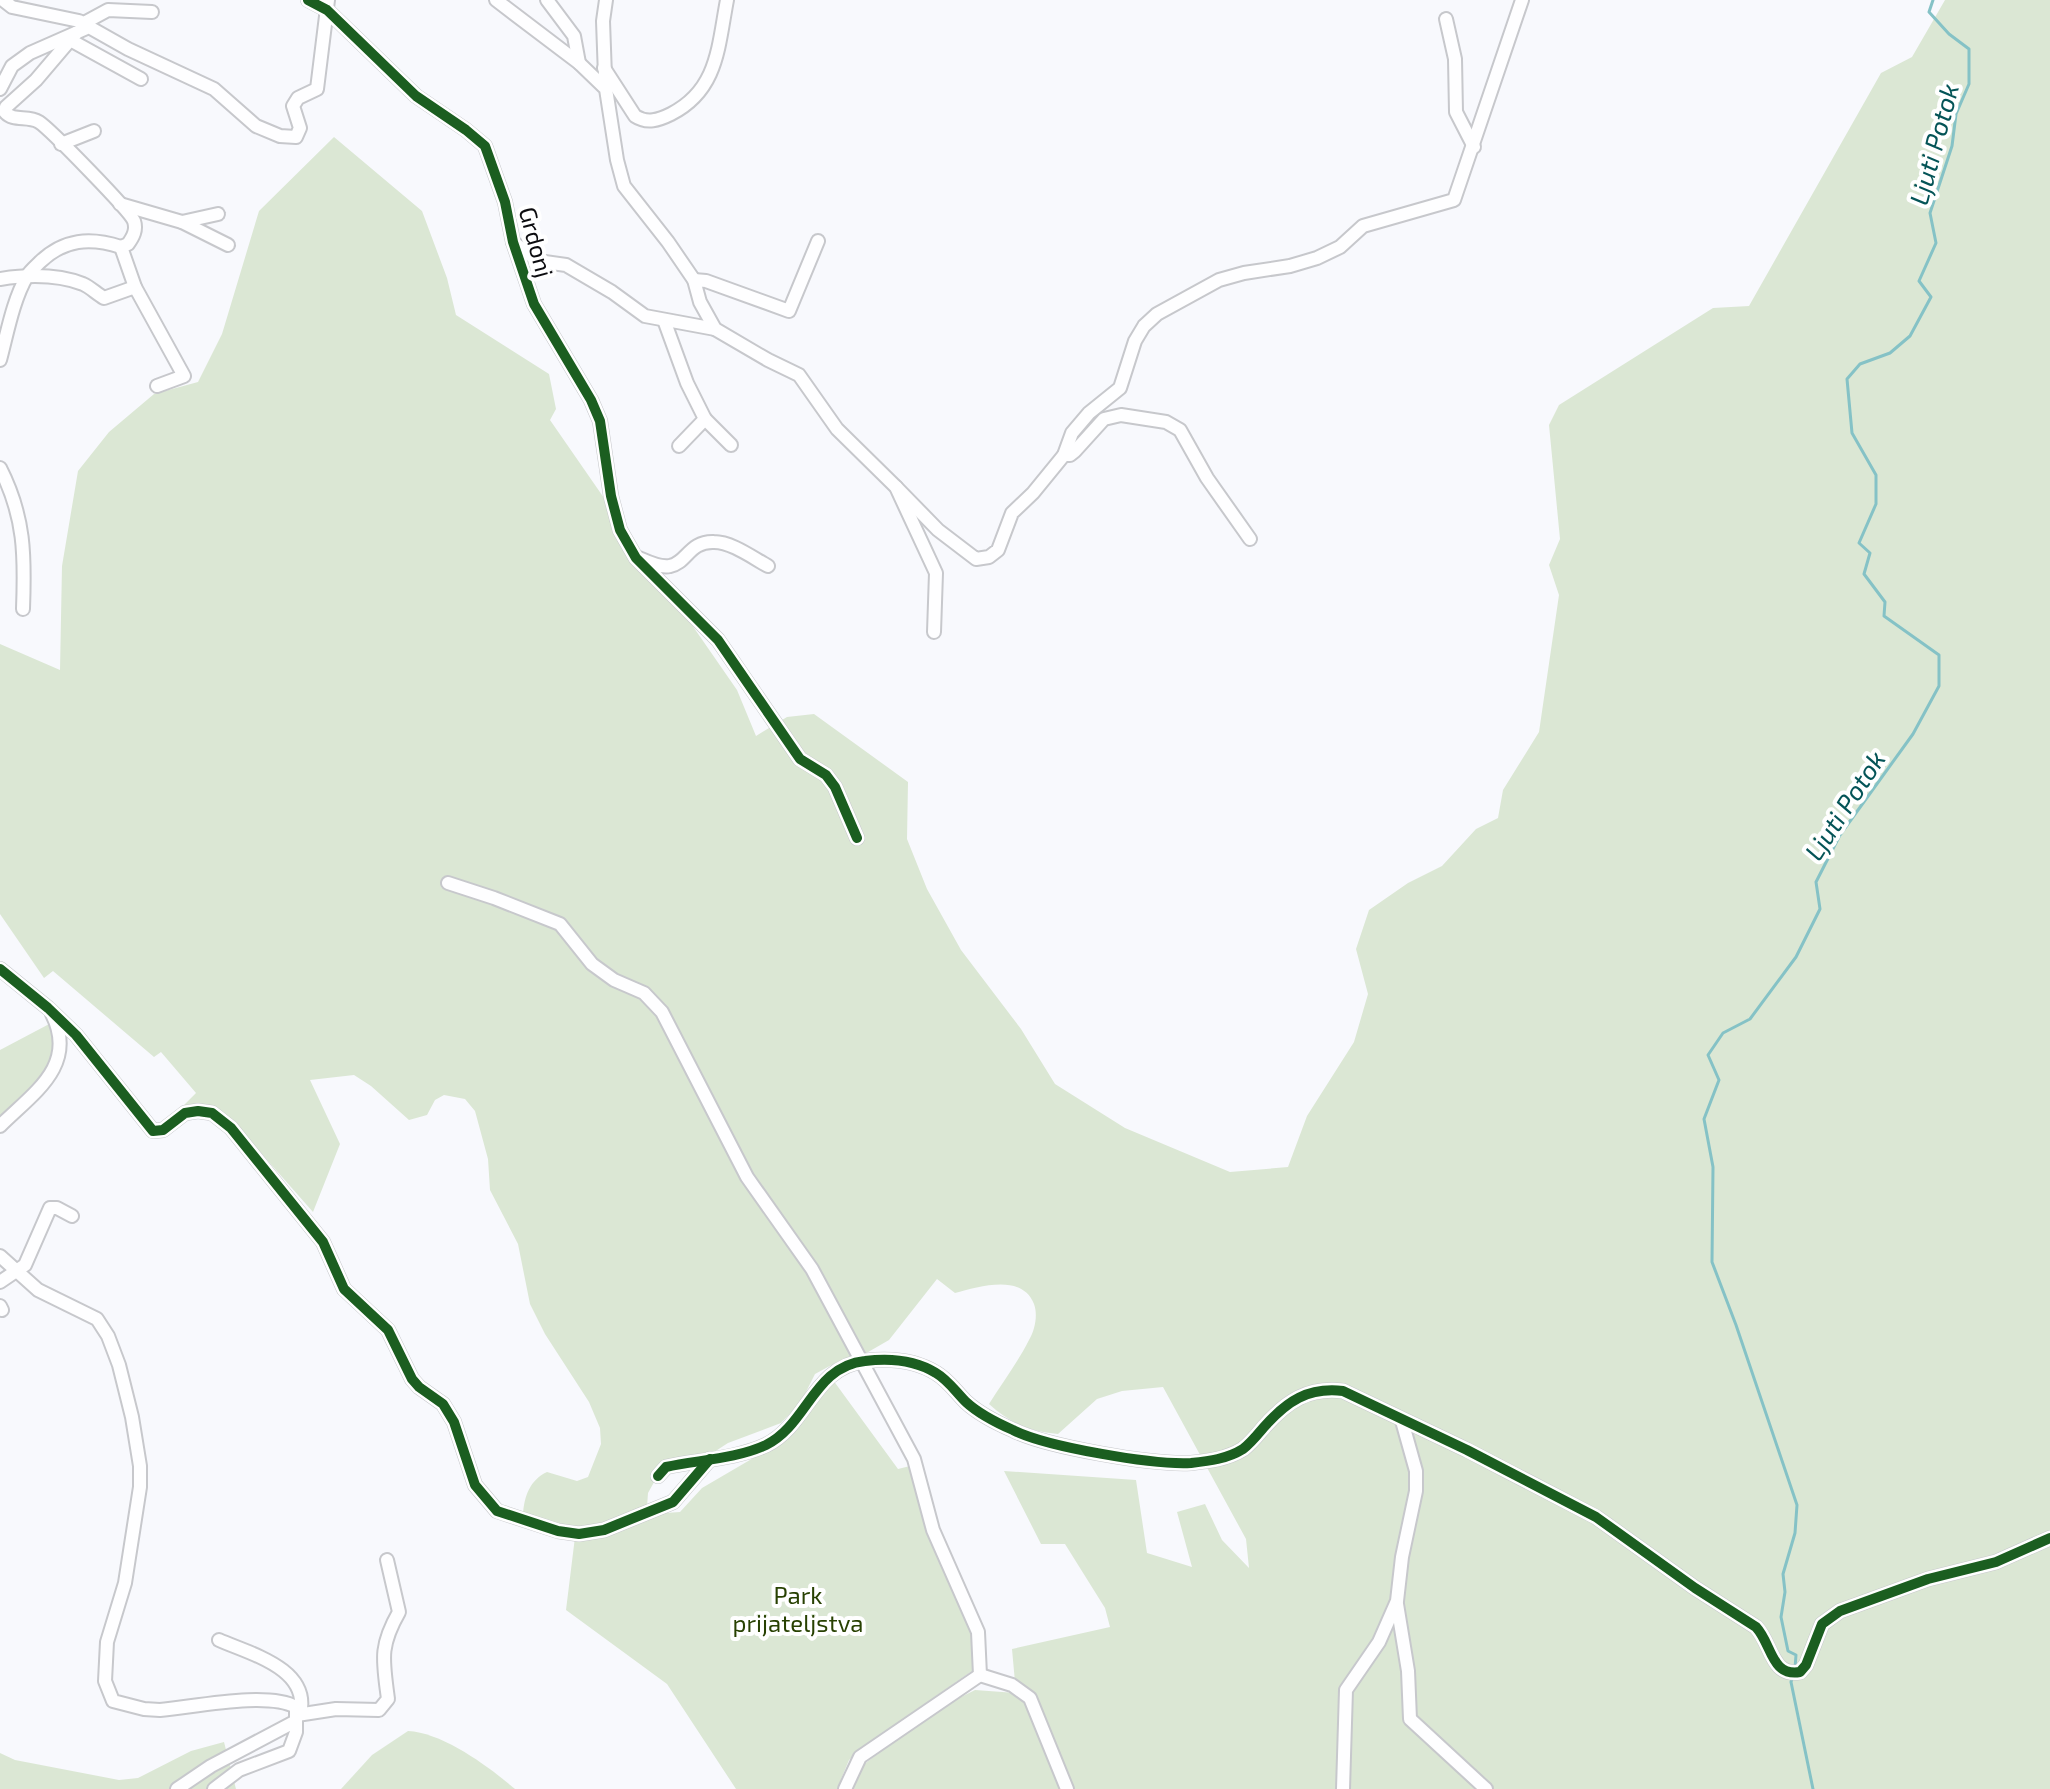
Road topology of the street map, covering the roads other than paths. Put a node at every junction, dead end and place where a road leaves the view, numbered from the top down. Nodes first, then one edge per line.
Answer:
1 (3, 0) edge
2 (308, 0) edge
3 (496, 0) edge
4 (547, 0) edge
5 (606, 0) edge
6 (727, 0) edge
7 (1522, 0) edge
8 (327, 5) edge
9 (152, 12) dead end
10 (1446, 19) dead end
11 (80, 31) junction
12 (579, 63) junction
13 (6, 67) edge
14 (604, 68) junction
15 (141, 79) dead end
16 (0, 89) edge
17 (606, 89) junction
18 (94, 131) dead end
19 (61, 144) junction
20 (1474, 147) junction
21 (120, 204) junction
22 (218, 214) dead end
23 (182, 222) junction
24 (818, 241) dead end
25 (513, 242) junction
26 (228, 245) dead end
27 (121, 247) junction
28 (27, 275) junction
29 (0, 279) edge
30 (694, 280) junction
31 (135, 287) junction
32 (664, 320) junction
33 (715, 329) junction
34 (0, 360) edge
35 (157, 386) dead end
36 (705, 419) junction
37 (731, 445) dead end
38 (679, 446) dead end
39 (1064, 455) junction
40 (0, 468) edge
41 (896, 487) junction
42 (1250, 539) dead end
43 (636, 558) junction
44 (768, 566) dead end
45 (23, 609) dead end
46 (934, 632) dead end
47 (857, 838) dead end
48 (448, 883) dead end
49 (0, 969) edge
50 (48, 1008) junction
51 (0, 1126) edge
52 (72, 1216) dead end
53 (0, 1256) edge
54 (18, 1272) junction
55 (0, 1282) edge
56 (861, 1361) junction
57 (1402, 1421) junction
58 (710, 1459) junction
59 (658, 1476) dead end
60 (2050, 1538) edge
61 (387, 1560) dead end
62 (1397, 1601) junction
63 (219, 1640) dead end
64 (980, 1675) junction
65 (298, 1716) junction
66 (177, 1789) edge
67 (214, 1789) edge
68 (845, 1789) edge
69 (1067, 1789) edge
70 (1343, 1789) edge
71 (1486, 1789) edge

1 - 11 street
2 - 8 street, Grdonj
3 - 12 street
4 - 12 street
5 - 14 street
6 - 14 street
7 - 20 street
8 - 11 street
8 - 25 street, Grdonj
9 - 11 street
10 - 20 street
11 - 13 street
11 - 15 street
11 - 19 street
12 - 17 street
13 - 16 street
14 - 17 street
17 - 30 street
18 - 19 street
19 - 21 street
20 - 39 street
21 - 23 street
21 - 27 street
22 - 23 street
23 - 26 street
24 - 30 street
25 - 32 street
25 - 43 street, Grdonj
27 - 28 street
27 - 31 street
28 - 29 street
28 - 31 street
28 - 34 street
30 - 33 street
31 - 35 street
32 - 33 street
32 - 36 street
33 - 41 street
36 - 37 street
36 - 38 street
39 - 41 street
39 - 42 street
40 - 45 street
41 - 46 street
43 - 44 street
43 - 47 street, Grdonj
48 - 56 street
49 - 50 street
50 - 51 street
50 - 58 street
52 - 54 street
53 - 54 street
54 - 55 street
54 - 65 street
56 - 57 street
56 - 58 street
56 - 64 street
57 - 60 street
57 - 62 street
58 - 59 street
61 - 65 street
62 - 70 street
62 - 71 street
63 - 65 street
64 - 68 street
64 - 69 street
65 - 66 street
65 - 67 street

